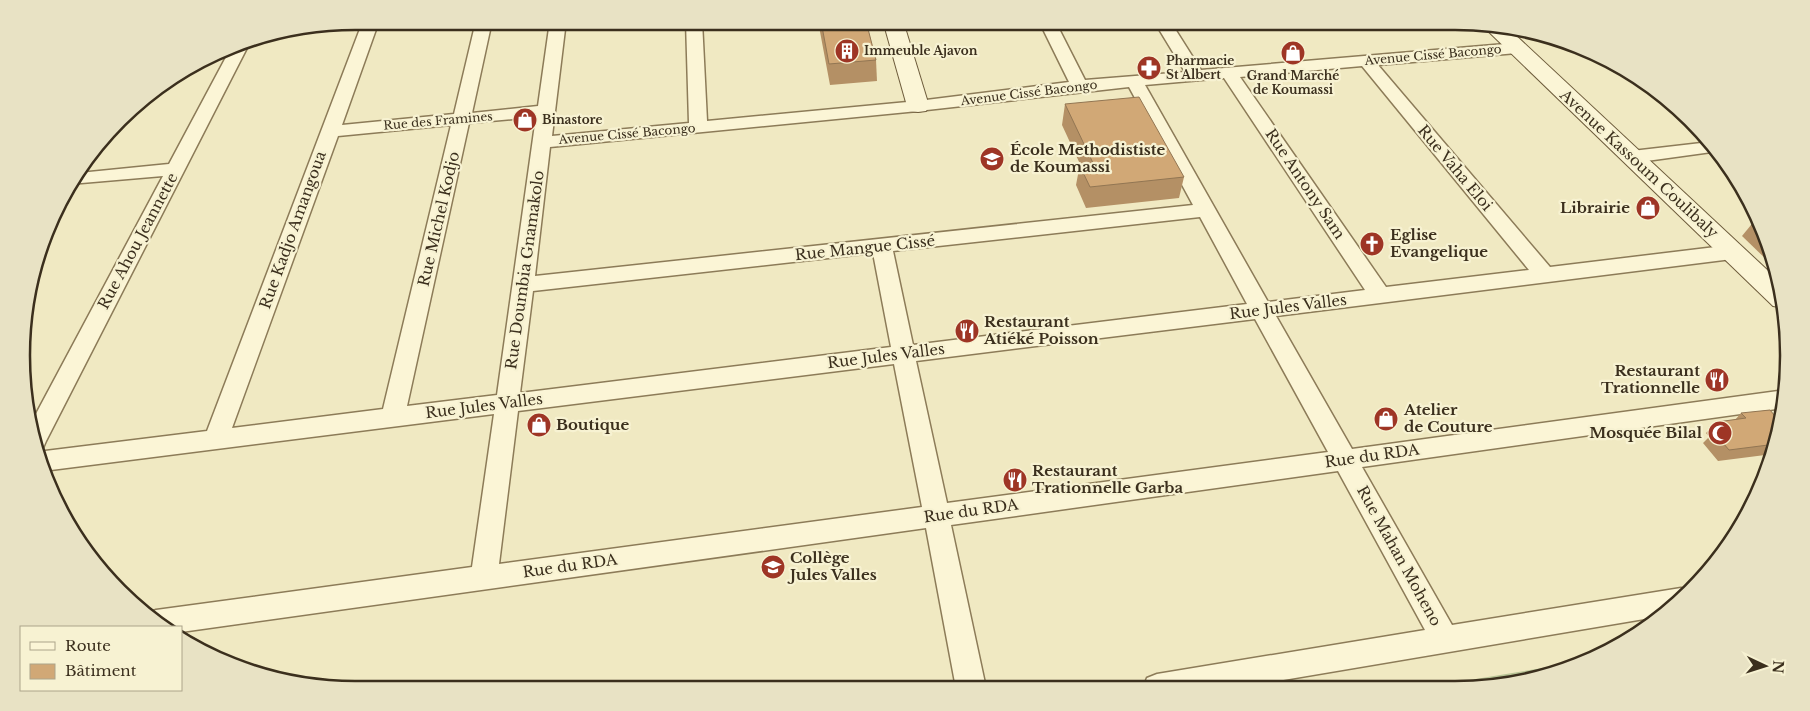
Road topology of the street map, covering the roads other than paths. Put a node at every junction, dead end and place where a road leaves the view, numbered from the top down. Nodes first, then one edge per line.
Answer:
1 (368, 30) edge
2 (482, 30) edge
3 (557, 30) edge
4 (694, 30) edge
5 (896, 30) edge
6 (1051, 30) edge
7 (1168, 30) edge
8 (1502, 34) edge
9 (1517, 48) junction
10 (236, 53) edge
11 (1366, 61) junction
12 (1229, 73) junction
13 (1196, 76) junction
14 (1134, 81) junction
15 (1079, 86) junction
16 (918, 106) junction
17 (546, 111) junction
18 (461, 119) junction
19 (698, 128) junction
20 (330, 131) junction
21 (542, 142) junction
22 (1705, 148) edge
23 (1632, 157) junction
24 (175, 169) junction
25 (84, 177) edge
26 (1206, 210) junction
27 (882, 246) junction
28 (1732, 252) junction
29 (1545, 275) junction
30 (523, 284) junction
31 (1774, 291) edge
32 (1380, 295) junction
33 (1262, 310) junction
34 (903, 354) junction
35 (1777, 400) edge
36 (507, 403) junction
37 (394, 417) junction
38 (39, 431) edge
39 (216, 439) junction
40 (47, 460) edge
41 (1345, 460) junction
42 (936, 516) junction
43 (484, 578) junction
44 (1666, 602) edge
45 (168, 621) edge
46 (1445, 639) junction
47 (970, 681) edge
48 (1198, 681) edge

1 - 20 street, Rue Kadjo Amangoua
2 - 18 street, Rue Michel Kodjo
3 - 17 street, Rue Doumbia Gnamakolo
4 - 19 street
5 - 16 street
6 - 15 street
7 - 13 street
8 - 9 street, Avenue Kassoum Coulibaly
9 - 11 street, Avenue Cissé Bacongo
9 - 23 street, Avenue Kassoum Coulibaly
10 - 24 street, Rue Ahou Jeannette
11 - 12 street, Avenue Cissé Bacongo
11 - 29 street, Rue Vaha Eloi
12 - 13 street, Avenue Cissé Bacongo
12 - 32 street, Rue Antony Sam
13 - 14 street, Avenue Cissé Bacongo
14 - 15 street, Avenue Cissé Bacongo
14 - 26 street, Rue Mahan Moheno
15 - 16 street, Avenue Cissé Bacongo
16 - 19 street, Avenue Cissé Bacongo
17 - 18 street, Rue des Framines
17 - 21 street, Rue Doumbia Gnamakolo
18 - 20 street, Rue des Framines
18 - 37 street, Rue Michel Kodjo
19 - 21 street, Avenue Cissé Bacongo
20 - 39 street, Rue Kadjo Amangoua
21 - 30 street, Rue Doumbia Gnamakolo
22 - 23 street
23 - 28 street, Avenue Kassoum Coulibaly
24 - 25 street
24 - 38 street, Rue Ahou Jeannette
26 - 27 street, Rue Mangue Cissé
26 - 33 street, Rue Mahan Moheno
27 - 30 street, Rue Mangue Cissé
27 - 34 street
28 - 29 street, Rue Jules Valles
28 - 31 street, Avenue Kassoum Coulibaly
29 - 32 street, Rue Jules Valles
30 - 36 street, Rue Doumbia Gnamakolo
32 - 33 street, Rue Jules Valles
33 - 34 street, Rue Jules Valles
33 - 41 street, Rue Mahan Moheno
34 - 36 street, Rue Jules Valles
34 - 42 street
35 - 41 street, Rue du RDA
36 - 37 street, Rue Jules Valles
36 - 43 street, Rue Doumbia Gnamakolo
37 - 39 street, Rue Jules Valles
39 - 40 street, Rue Jules Valles
41 - 42 street, Rue du RDA
41 - 46 street, Rue Mahan Moheno
42 - 43 street, Rue du RDA
42 - 47 street
43 - 45 street, Rue du RDA
44 - 46 street
46 - 48 street

